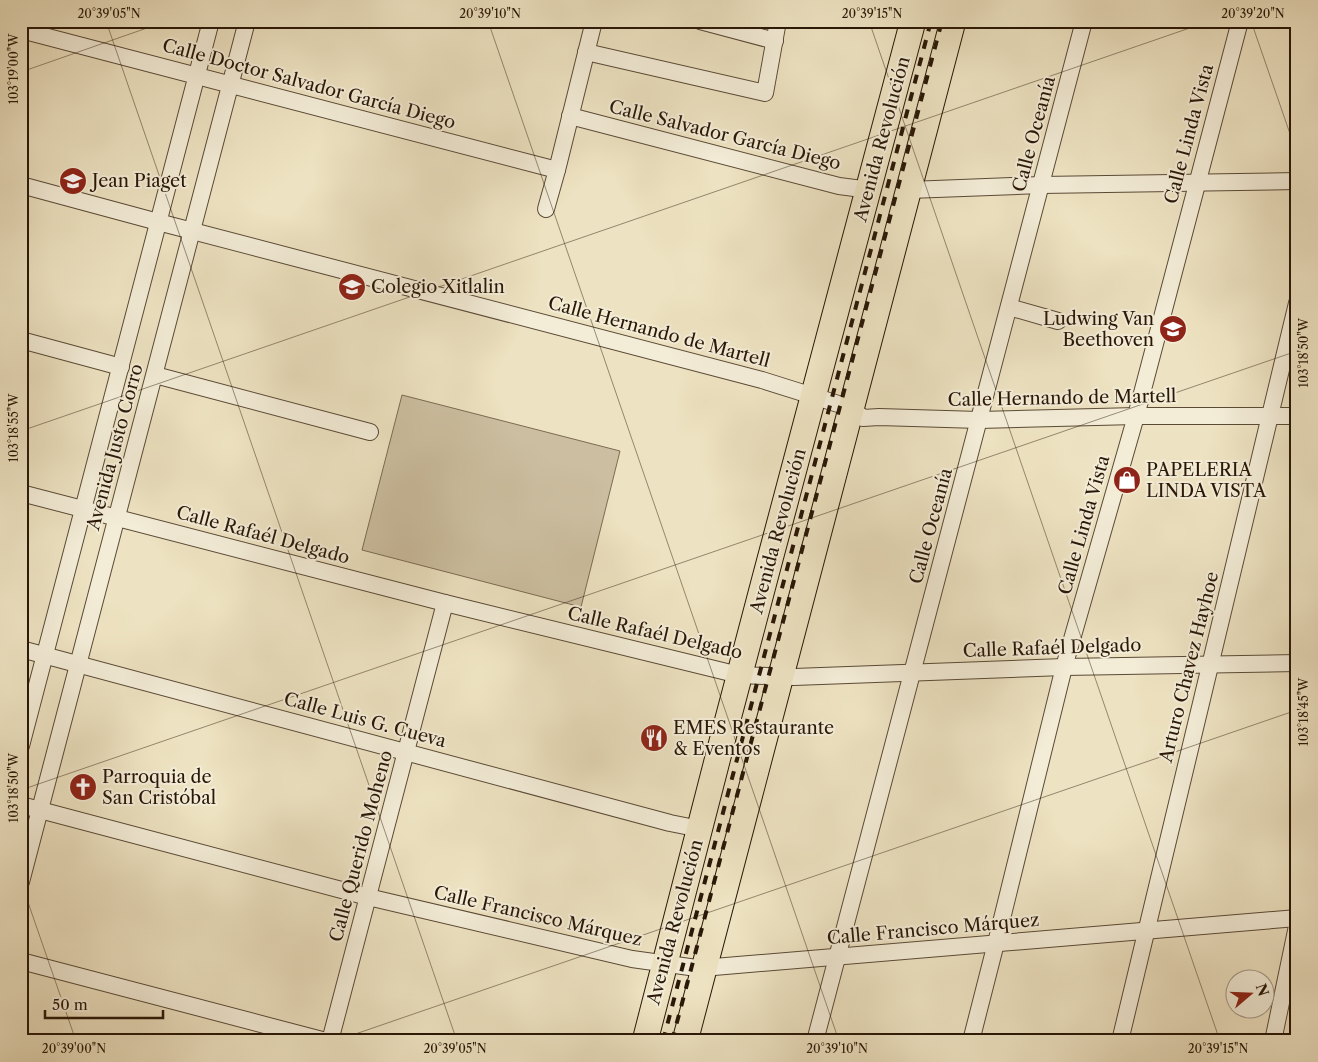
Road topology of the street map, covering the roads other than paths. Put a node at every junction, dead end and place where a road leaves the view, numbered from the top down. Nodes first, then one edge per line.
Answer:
1 (211, 21) edge
2 (248, 21) edge
3 (594, 21) edge
4 (700, 21) edge
5 (778, 21) edge
6 (913, 21) edge
7 (952, 21) edge
8 (1084, 21) edge
9 (1240, 21) edge
10 (21, 30) edge
11 (775, 41) junction
12 (586, 52) junction
13 (197, 76) junction
14 (231, 85) junction
15 (570, 116) junction
16 (557, 170) junction
17 (1297, 181) edge
18 (1197, 182) junction
19 (21, 185) edge
20 (1041, 185) junction
21 (870, 190) junction
22 (909, 190) junction
23 (546, 209) dead end
24 (158, 222) junction
25 (192, 231) junction
26 (1297, 303) edge
27 (1009, 307) junction
28 (1058, 322) dead end
29 (21, 340) edge
30 (121, 367) junction
31 (154, 375) junction
32 (815, 396) junction
33 (851, 408) junction
34 (1136, 416) junction
35 (1270, 416) junction
36 (1297, 416) edge
37 (979, 420) junction
38 (370, 432) dead end
39 (21, 493) edge
40 (83, 509) junction
41 (117, 518) junction
42 (445, 603) junction
43 (21, 649) edge
44 (45, 655) junction
45 (1297, 663) edge
46 (78, 664) junction
47 (1210, 664) junction
48 (1064, 667) junction
49 (913, 672) junction
50 (739, 675) junction
51 (782, 677) junction
52 (21, 746) edge
53 (406, 752) junction
54 (21, 805) edge
55 (40, 810) junction
56 (700, 829) junction
57 (21, 882) edge
58 (368, 897) junction
59 (1297, 918) edge
60 (1297, 926) edge
61 (1146, 931) junction
62 (996, 943) junction
63 (838, 956) junction
64 (21, 961) edge
65 (664, 964) junction
66 (704, 969) junction
67 (326, 1041) edge
68 (330, 1041) edge
69 (644, 1041) edge
70 (686, 1041) edge
71 (816, 1041) edge
72 (971, 1041) edge
73 (1120, 1041) edge
74 (1273, 1041) edge

1 - 13 street, Avenida Justo Corro
2 - 14 street, Avenida Justo Corro
3 - 12 street
4 - 11 street
5 - 11 street
6 - 21 main road, Avenida Revolución
7 - 22 main road
8 - 20 street, Calle Oceanía
9 - 18 street, Calle Linda Vista
10 - 13 street, Calle Doctor Salvador García Diego
11 - 12 street
12 - 15 street
13 - 14 street, Calle Doctor Salvador García Diego
13 - 24 street, Avenida Justo Corro
14 - 16 street, Calle Doctor Salvador García Diego
14 - 25 street, Avenida Justo Corro
15 - 16 street
15 - 21 street, Calle Salvador García Diego
16 - 23 street
17 - 18 street
18 - 20 street
18 - 34 street, Calle Linda Vista
19 - 24 street, Calle Hernando de Martell
20 - 22 street
20 - 27 street, Calle Oceanía
21 - 32 main road, Avenida Revolución
22 - 33 main road
24 - 25 street, Calle Hernando de Martell
24 - 30 street, Avenida Justo Corro
25 - 31 street, Avenida Justo Corro
25 - 32 street, Calle Hernando de Martell
26 - 35 street, Arturo Chavez Hayhoe
27 - 28 street
27 - 37 street, Calle Oceanía
29 - 30 street
30 - 40 street, Avenida Justo Corro
31 - 38 street
31 - 41 street, Avenida Justo Corro
32 - 33 street, Calle Hernando de Martell
32 - 50 main road, Avenida Revolución
33 - 37 street, Calle Hernando de Martell
33 - 51 main road
34 - 35 street, Calle Hernando de Martell
34 - 37 street, Calle Hernando de Martell
34 - 48 street, Calle Linda Vista
35 - 36 street, Calle Hernando de Martell
35 - 47 street, Arturo Chavez Hayhoe
37 - 49 street, Calle Oceanía
39 - 40 street, Calle Rafaél Delgado
40 - 41 street, Calle Rafaél Delgado
40 - 44 street, Avenida Justo Corro
41 - 42 street, Calle Rafaél Delgado
41 - 46 street, Avenida Justo Corro
42 - 50 street, Calle Rafaél Delgado
42 - 53 street, Calle Querido Moheno
43 - 44 street, Calle Luis G. Cueva
44 - 46 street, Calle Luis G. Cueva
44 - 52 street, Avenida Justo Corro
45 - 47 street, Calle Rafaél Delgado
46 - 53 street, Calle Luis G. Cueva
46 - 55 street, Avenida Justo Corro
47 - 48 street, Calle Rafaél Delgado
47 - 61 street, Arturo Chavez Hayhoe
48 - 49 street, Calle Rafaél Delgado
48 - 62 street, Calle Linda Vista
49 - 51 street, Calle Rafaél Delgado
49 - 63 street, Calle Oceanía
50 - 51 street, Calle Rafaél Delgado
50 - 56 main road, Avenida Revolución
51 - 66 main road
53 - 56 street, Calle Luis G. Cueva
53 - 58 street, Calle Querido Moheno
54 - 55 street, Calle Francisco Márquez
55 - 57 street, Avenida Justo Corro
55 - 58 street, Calle Francisco Márquez
56 - 65 main road, Avenida Revolución
58 - 65 street, Calle Francisco Márquez
58 - 68 street, Calle Querido Moheno
59 - 61 street, Calle Francisco Márquez
60 - 74 street
61 - 62 street, Calle Francisco Márquez
61 - 73 street, Arturo Chavez Hayhoe
62 - 63 street, Calle Francisco Márquez
62 - 72 street, Calle Linda Vista
63 - 66 street, Calle Francisco Márquez
63 - 71 street, Calle Oceanía
64 - 67 street
65 - 66 street, Calle Francisco Márquez
65 - 69 main road, Avenida Revolución
66 - 70 main road

